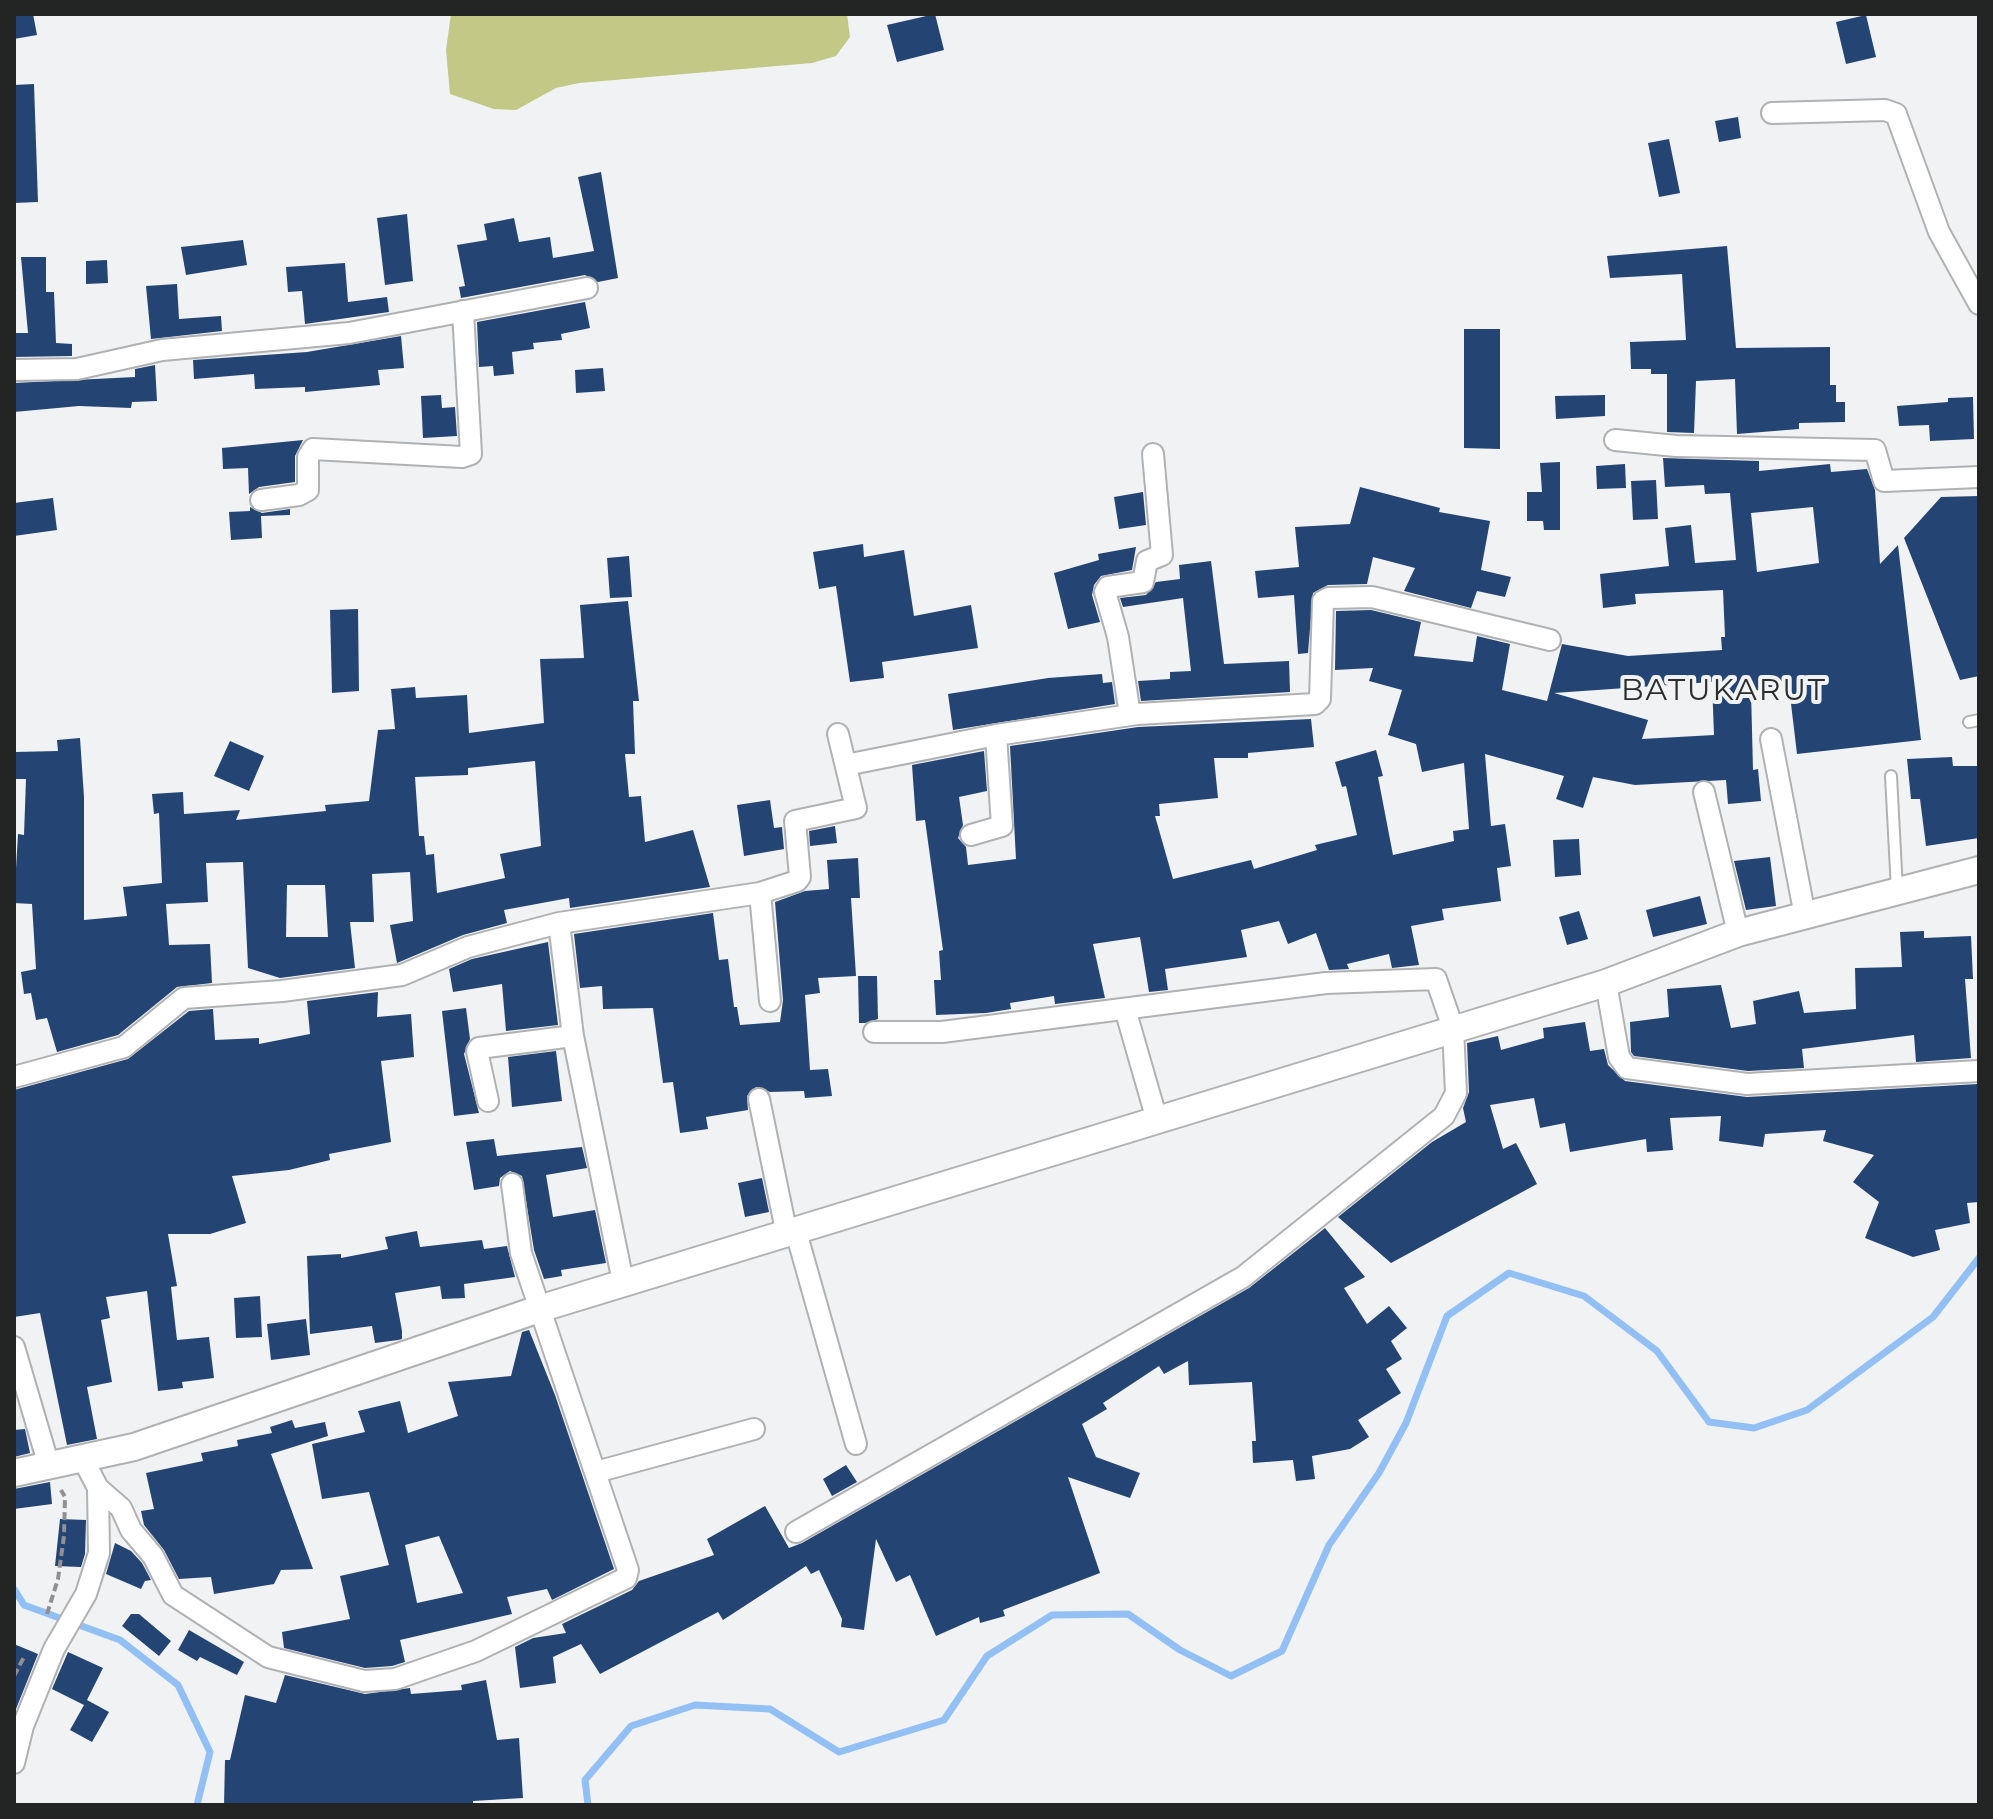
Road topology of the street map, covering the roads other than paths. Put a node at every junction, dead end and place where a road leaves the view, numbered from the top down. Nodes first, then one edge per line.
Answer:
1 (1772, 113) dead end
2 (587, 288) dead end
3 (1979, 304) edge
4 (463, 311) junction
5 (14, 370) edge
6 (1615, 440) dead end
7 (1153, 454) dead end
8 (1979, 477) edge
9 (261, 500) dead end
10 (1550, 640) dead end
11 (1130, 715) junction
12 (838, 734) dead end
13 (996, 735) junction
14 (1771, 739) dead end
15 (846, 765) junction
16 (1891, 776) dead end
17 (1704, 792) dead end
18 (971, 835) dead end
19 (1979, 870) edge
20 (1897, 892) junction
21 (760, 893) junction
22 (1805, 916) junction
23 (559, 923) junction
24 (1738, 933) junction
25 (1606, 983) junction
26 (770, 1001) dead end
27 (1125, 1009) junction
28 (1453, 1028) junction
29 (874, 1032) dead end
30 (573, 1036) junction
31 (1979, 1071) edge
32 (14, 1077) edge
33 (759, 1099) dead end
34 (488, 1101) dead end
35 (1157, 1120) junction
36 (512, 1184) dead end
37 (792, 1234) junction
38 (623, 1282) junction
39 (542, 1308) junction
40 (14, 1347) edge
41 (754, 1429) dead end
42 (856, 1444) dead end
43 (83, 1459) junction
44 (49, 1466) junction
45 (596, 1472) junction
46 (14, 1473) edge
47 (98, 1488) junction
48 (796, 1532) dead end
49 (18, 1723) edge
50 (14, 1763) edge

1 - 3 street
2 - 4 street
4 - 5 street
4 - 9 street
6 - 8 street
7 - 11 street
10 - 11 street
11 - 13 street
12 - 15 street
13 - 15 street
13 - 18 street
14 - 22 street
15 - 21 street
16 - 20 lane
17 - 24 street
19 - 20 street
20 - 22 street
21 - 23 street
21 - 26 street
22 - 24 street
23 - 30 street
23 - 32 street
24 - 25 street
25 - 28 street
25 - 31 street
27 - 28 street
27 - 29 street
27 - 35 street
28 - 35 street
28 - 48 street
30 - 34 street
30 - 38 street
33 - 37 street
35 - 37 street
36 - 39 street
37 - 38 street
37 - 42 street
38 - 39 street
39 - 43 street
39 - 45 street
40 - 44 street
41 - 45 street
43 - 44 street
43 - 47 street
44 - 46 street
45 - 47 street
47 - 49 street
49 - 50 street

